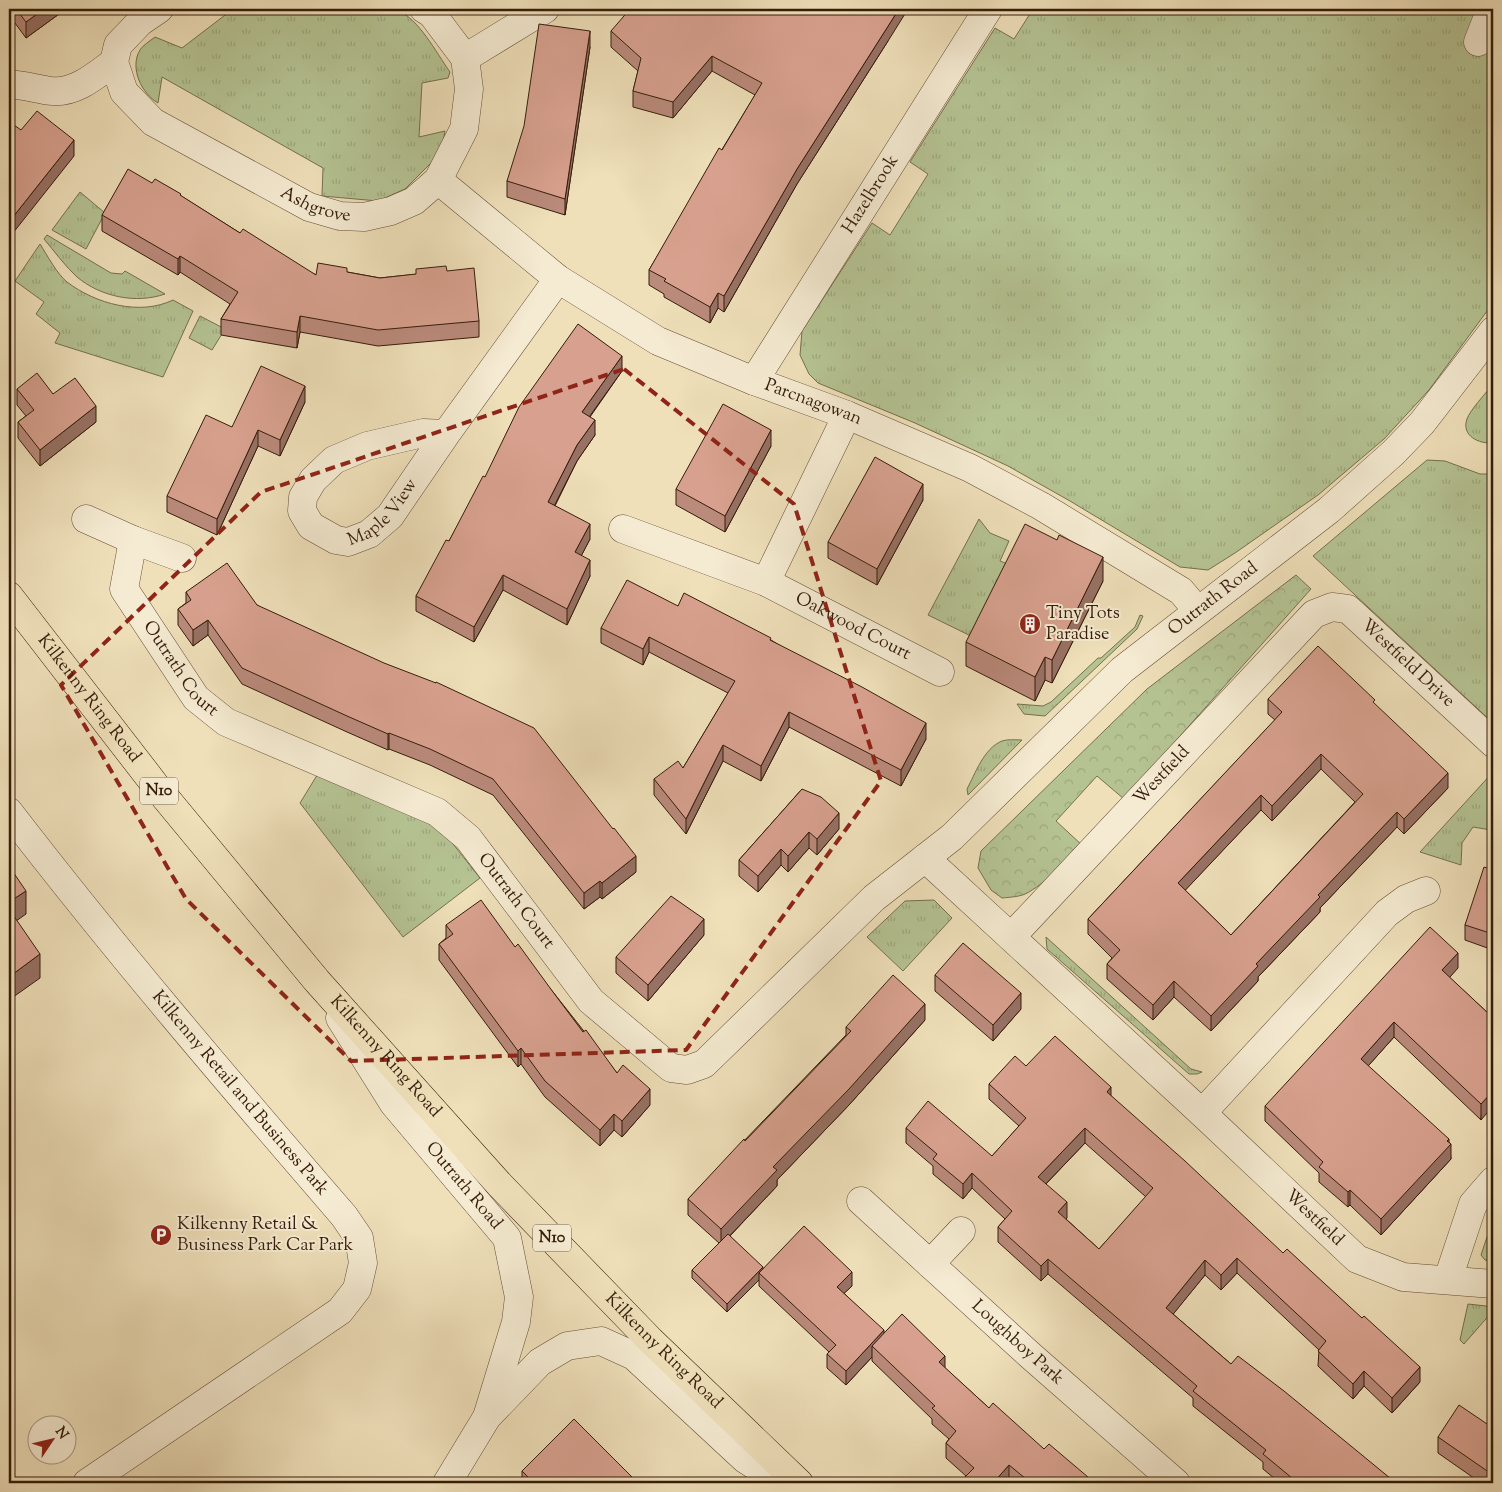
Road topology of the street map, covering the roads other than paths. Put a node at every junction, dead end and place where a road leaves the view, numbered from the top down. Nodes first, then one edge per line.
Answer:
1 (159, 9) edge
2 (424, 9) edge
3 (545, 9) edge
4 (988, 9) edge
5 (1491, 9) edge
6 (1478, 42) dead end
7 (465, 58) junction
8 (114, 62) junction
9 (9, 84) edge
10 (438, 180) junction
11 (558, 279) junction
12 (1493, 332) edge
13 (754, 381) junction
14 (847, 415) junction
15 (446, 434) junction
16 (86, 519) dead end
17 (622, 530) dead end
18 (133, 540) junction
19 (182, 558) dead end
20 (766, 582) junction
21 (9, 596) edge
22 (1197, 610) junction
23 (1314, 614) joint
24 (940, 672) dead end
25 (1493, 743) edge
26 (9, 812) edge
27 (925, 858) junction
28 (1426, 891) dead end
29 (1011, 937) junction
30 (317, 981) junction
31 (1202, 1113) junction
32 (1493, 1181) edge
33 (861, 1201) dead end
34 (961, 1231) dead end
35 (930, 1264) junction
36 (1448, 1279) junction
37 (1493, 1284) edge
38 (487, 1417) junction
39 (87, 1483) edge
40 (447, 1483) edge
41 (782, 1483) edge
42 (799, 1483) edge
43 (1176, 1483) edge

1 - 8 street
2 - 7 street, Ashgrove
3 - 7 street
4 - 13 street, Hazelbrook
5 - 6 street
7 - 10 street, Ashgrove
8 - 9 street
8 - 10 street, Ashgrove
10 - 11 street, Parcnagowan
11 - 13 street, Parcnagowan
11 - 15 street, Maple View
12 - 22 street, Outrath Road
13 - 14 street, Parcnagowan
14 - 20 street
14 - 22 street, Parcnagowan
15 - 15 street, Maple View
16 - 18 street
17 - 20 street, Oakwood Court
18 - 19 street
18 - 27 street, Outrath Court
20 - 24 street, Oakwood Court
21 - 30 highway, Kilkenny Ring Road / N10
22 - 27 street, Outrath Road
23 - 25 street, Westfield Drive
23 - 29 street, Westfield
26 - 39 street, Kilkenny Retail and Business Park
27 - 29 street, Westfield
28 - 31 street
29 - 31 street, Westfield
30 - 38 street, Outrath Road
30 - 42 highway, Kilkenny Ring Road / N10
31 - 36 street, Westfield
32 - 36 street
33 - 35 street, Loughboy Park
34 - 35 street
35 - 43 street, Loughboy Park
36 - 37 street, Westfield
38 - 40 street, Outrath Road
38 - 41 street, Outrath Road

